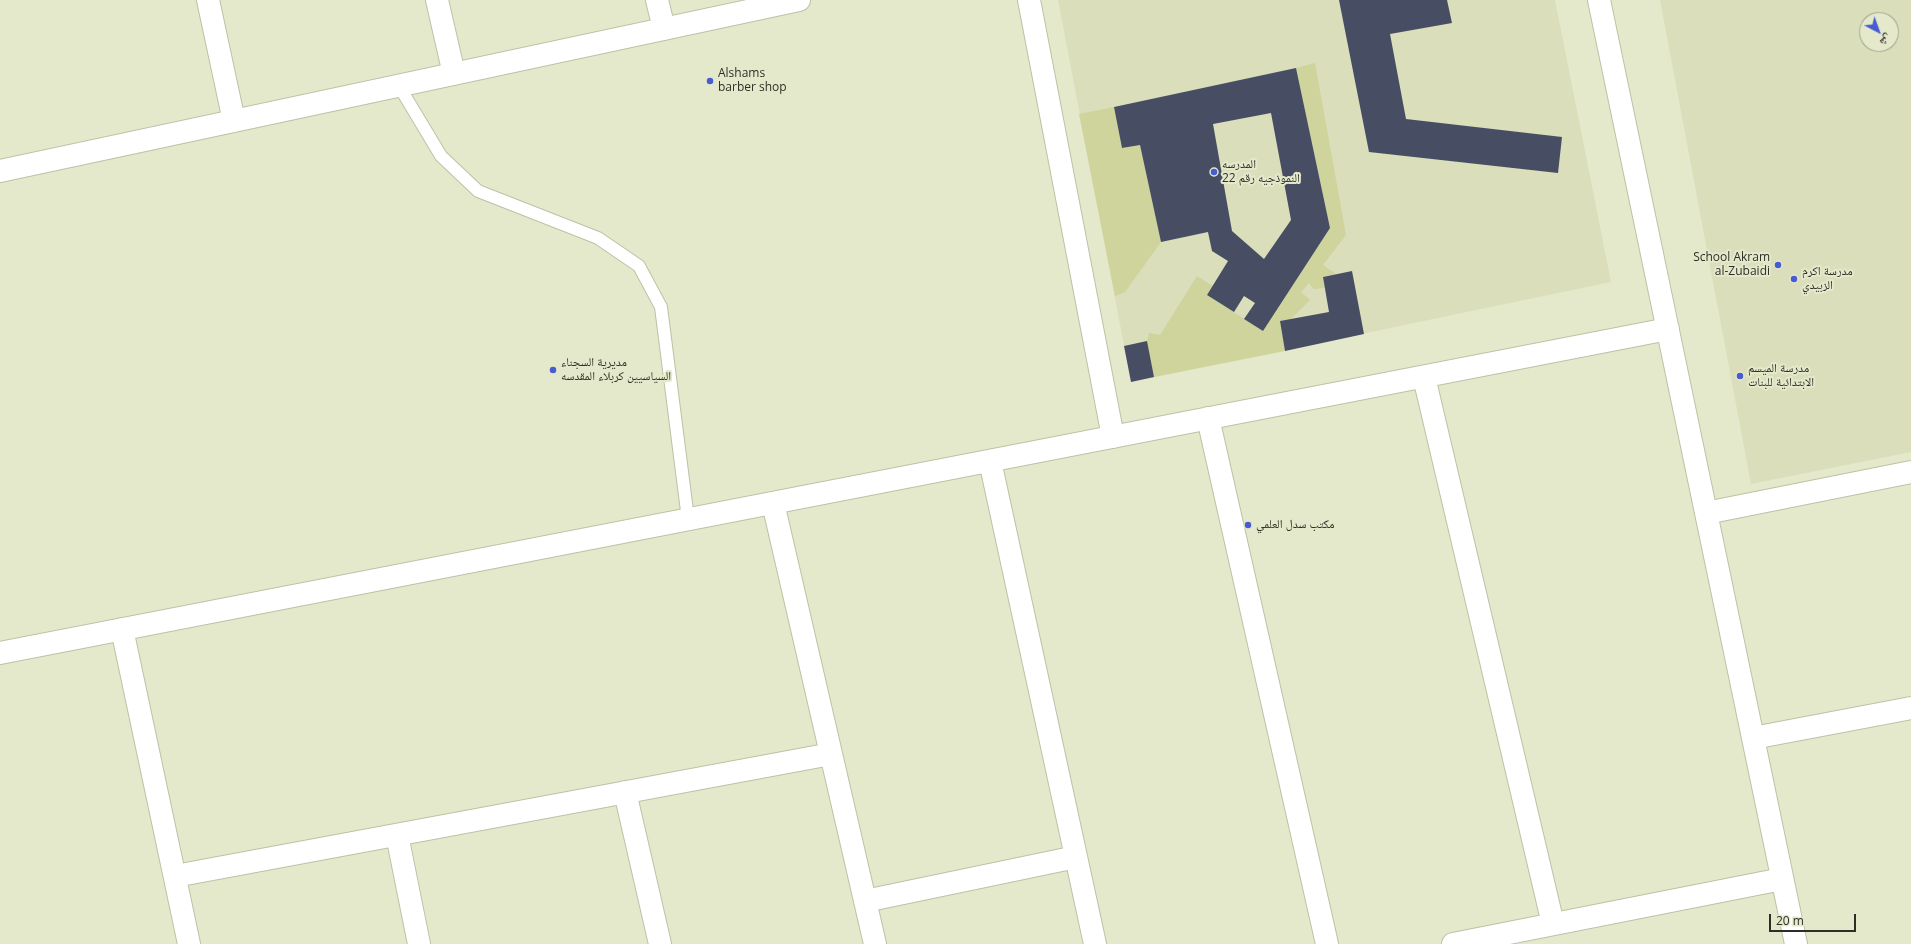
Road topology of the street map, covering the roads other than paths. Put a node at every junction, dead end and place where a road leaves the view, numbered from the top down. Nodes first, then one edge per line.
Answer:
1 (208, 0) edge
2 (437, 0) edge
3 (657, 0) edge
4 (799, 0) edge
5 (1029, 0) edge
6 (1599, 0) edge
7 (664, 29) junction
8 (454, 74) junction
9 (399, 86) junction
10 (234, 121) junction
11 (0, 171) edge
12 (1668, 329) junction
13 (1424, 377) junction
14 (1208, 418) junction
15 (1113, 437) junction
16 (990, 461) junction
17 (1911, 472) edge
18 (773, 503) junction
19 (1706, 513) junction
20 (688, 520) junction
21 (122, 629) junction
22 (0, 653) edge
23 (1911, 708) edge
24 (1753, 738) junction
25 (831, 754) junction
26 (625, 792) junction
27 (397, 835) junction
28 (1076, 857) junction
29 (175, 876) junction
30 (1782, 879) junction
31 (865, 901) junction
32 (1553, 924) junction
33 (189, 944) edge
34 (419, 944) edge
35 (660, 944) edge
36 (875, 944) edge
37 (1095, 944) edge
38 (1327, 944) edge
39 (1453, 944) edge
40 (1796, 944) edge

1 - 10 street
2 - 8 street
3 - 7 street
4 - 7 street
5 - 15 street
6 - 12 street
7 - 8 street
8 - 9 street
9 - 10 street
9 - 20 lane
10 - 11 street
12 - 13 street
12 - 19 street
13 - 14 street
13 - 32 street
14 - 15 street
14 - 38 street
15 - 16 street
16 - 18 street
16 - 28 street
17 - 19 street
18 - 20 street
18 - 25 street
19 - 24 street
20 - 21 street
21 - 22 street
21 - 29 street
23 - 24 street
24 - 30 street
25 - 26 street
25 - 31 street
26 - 27 street
26 - 35 street
27 - 29 street
27 - 34 street
28 - 31 street
28 - 37 street
29 - 33 street
30 - 32 street
30 - 40 street
31 - 36 street
32 - 39 street

